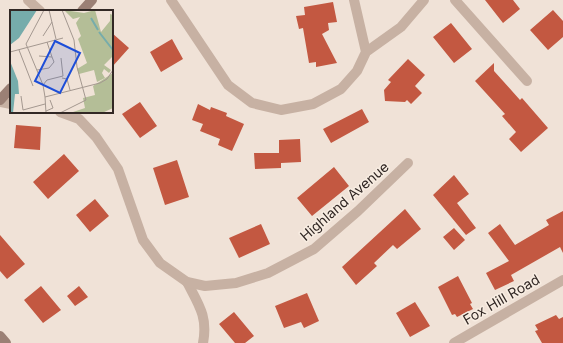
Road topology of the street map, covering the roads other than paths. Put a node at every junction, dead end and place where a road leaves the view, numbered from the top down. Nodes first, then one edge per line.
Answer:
1 (28, 0) edge
2 (92, 0) edge
3 (170, 0) edge
4 (354, 0) edge
5 (424, 0) edge
6 (455, 0) edge
7 (39, 10) edge
8 (83, 10) edge
9 (366, 52) junction
10 (527, 81) dead end
11 (10, 89) edge
12 (0, 101) edge
13 (10, 104) edge
14 (63, 113) edge
15 (408, 163) dead end
16 (563, 280) edge
17 (187, 282) junction
18 (0, 336) edge
19 (6, 343) edge
20 (203, 343) edge
21 (454, 343) edge

1 - 7 street
2 - 8 main road
3 - 9 street
4 - 9 street
5 - 9 street
6 - 10 street
11 - 12 main road
12 - 13 street
14 - 17 street, Highland Avenue
15 - 17 street, Highland Avenue
16 - 21 street, Fox Hill Road
17 - 20 street
18 - 19 main road

